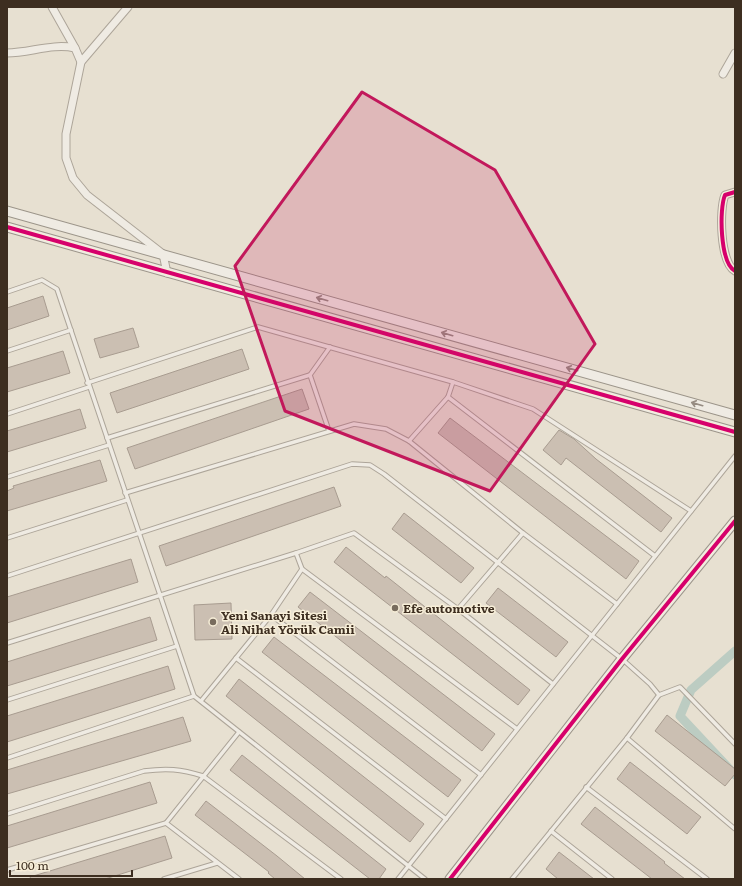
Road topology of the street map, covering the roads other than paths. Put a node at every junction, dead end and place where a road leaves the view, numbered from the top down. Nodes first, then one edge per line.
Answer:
1 (52, 7) edge
2 (128, 7) edge
3 (75, 48) junction
4 (7, 52) edge
5 (735, 53) edge
6 (81, 62) junction
7 (723, 74) dead end
8 (735, 192) edge
9 (7, 210) edge
10 (7, 227) edge
11 (163, 254) junction
12 (735, 271) edge
13 (167, 273) junction
14 (7, 292) edge
15 (70, 330) junction
16 (330, 347) junction
17 (7, 351) edge
18 (310, 375) junction
19 (453, 382) junction
20 (88, 385) junction
21 (448, 397) junction
22 (7, 414) edge
23 (735, 415) edge
24 (329, 431) junction
25 (735, 432) edge
26 (107, 438) junction
27 (409, 441) junction
28 (109, 445) junction
29 (735, 456) edge
30 (7, 477) edge
31 (125, 493) junction
32 (127, 500) junction
33 (691, 512) junction
34 (735, 521) edge
35 (138, 532) junction
36 (523, 533) junction
37 (7, 538) edge
38 (296, 553) junction
39 (655, 556) junction
40 (498, 562) junction
41 (302, 569) junction
42 (7, 576) edge
43 (159, 596) junction
44 (617, 604) junction
45 (458, 609) junction
46 (271, 615) junction
47 (592, 635) junction
48 (7, 643) edge
49 (177, 646) junction
50 (236, 658) junction
51 (622, 659) junction
52 (553, 684) junction
53 (659, 695) junction
54 (194, 696) junction
55 (7, 700) edge
56 (201, 701) junction
57 (517, 729) junction
58 (239, 732) junction
59 (627, 738) junction
60 (735, 744) edge
61 (7, 758) edge
62 (481, 775) junction
63 (203, 776) junction
64 (586, 787) junction
65 (7, 814) edge
66 (446, 819) junction
67 (166, 823) junction
68 (735, 829) edge
69 (551, 831) junction
70 (217, 863) junction
71 (408, 866) junction
72 (7, 870) edge
73 (164, 879) edge
74 (238, 879) edge
75 (341, 879) edge
76 (398, 879) edge
77 (425, 879) edge
78 (450, 879) edge
79 (512, 879) edge
80 (612, 879) edge
81 (707, 879) edge

1 - 3 street
2 - 6 street
3 - 4 street
3 - 6 street
5 - 7 street
6 - 11 street
8 - 12 street
9 - 11 street
10 - 13 street
11 - 13 street
23 -> 11 street
13 - 25 street
14 - 15 lane
15 - 17 lane
15 - 20 lane
16 - 18 lane
16 - 19 lane
16 - 20 lane
18 - 24 lane
18 - 26 lane
19 - 21 lane
19 - 33 lane
20 - 22 lane
20 - 26 lane
21 - 27 lane
21 - 39 lane
24 - 27 lane
24 - 31 lane
26 - 28 lane
27 - 36 lane
28 - 30 lane
28 - 31 lane
29 - 33 lane
31 - 32 lane
32 - 35 lane
32 - 37 lane
33 - 39 lane
34 - 51 street
35 - 40 lane
35 - 42 lane
35 - 43 lane
36 - 40 lane
36 - 44 lane
38 - 41 lane
38 - 43 lane
38 - 45 lane
39 - 44 lane
40 - 45 lane
40 - 47 lane
41 - 46 lane
41 - 57 lane
43 - 48 lane
43 - 49 lane
44 - 47 lane
45 - 52 lane
46 - 50 lane
46 - 62 lane
47 - 51 lane
47 - 52 lane
49 - 54 lane
49 - 55 lane
50 - 56 lane
50 - 66 lane
51 - 53 lane
51 - 78 street
52 - 57 lane
53 - 59 lane
53 - 60 lane
54 - 56 lane
54 - 61 lane
56 - 58 lane
57 - 62 lane
58 - 63 lane
58 - 71 lane
59 - 64 lane
59 - 68 lane
62 - 66 lane
63 - 65 lane
63 - 67 lane
63 - 75 lane
64 - 69 lane
64 - 81 lane
66 - 71 lane
67 - 70 lane
67 - 72 lane
69 - 79 lane
69 - 80 lane
70 - 73 lane
70 - 74 lane
71 - 76 lane
71 - 77 lane

